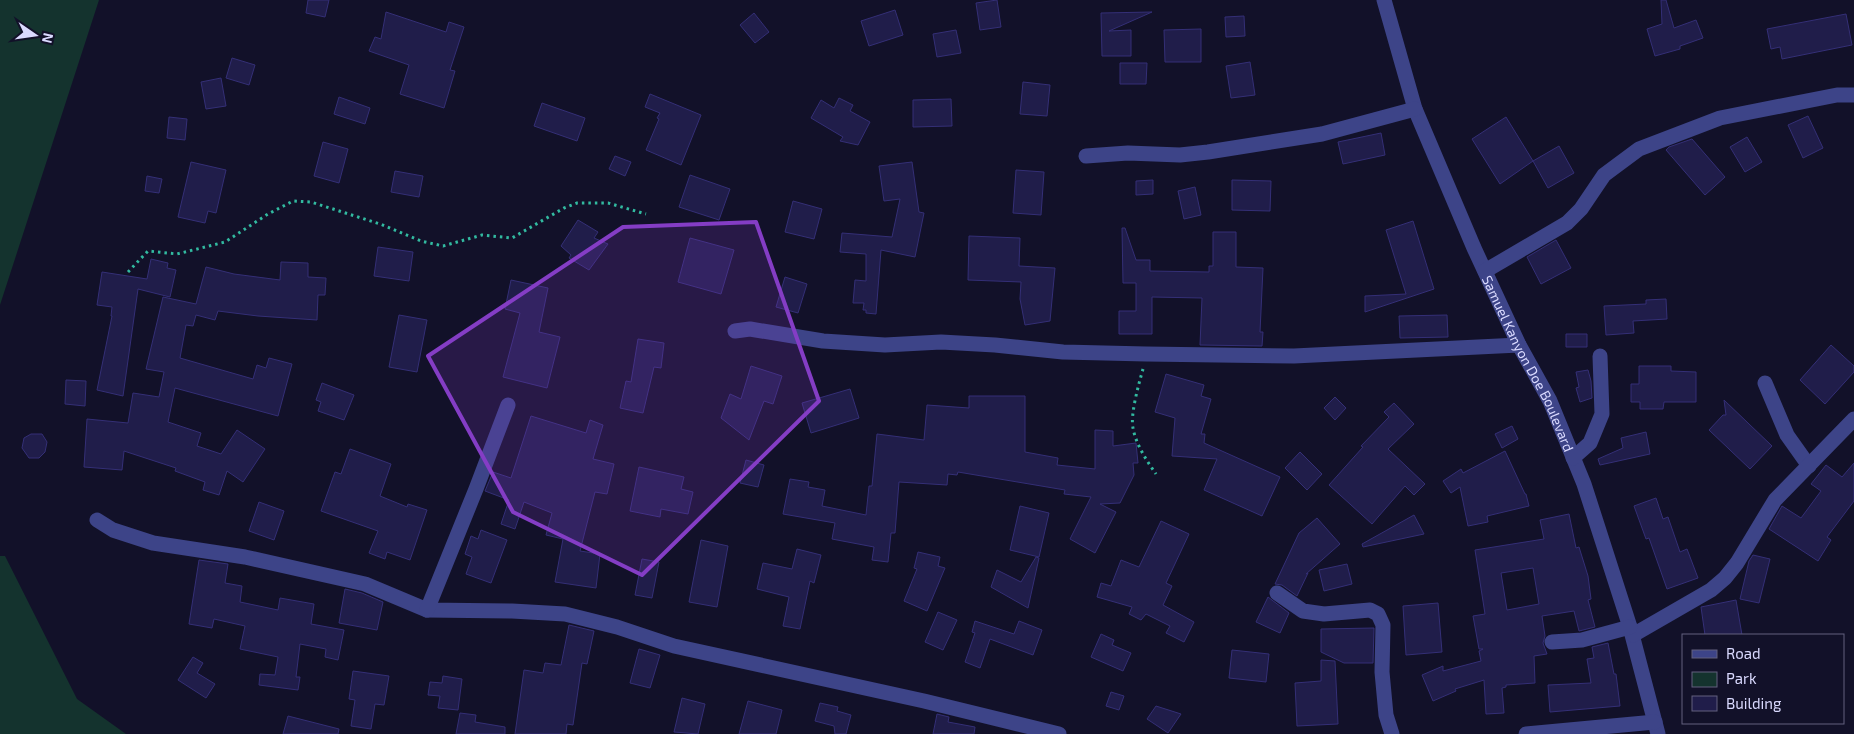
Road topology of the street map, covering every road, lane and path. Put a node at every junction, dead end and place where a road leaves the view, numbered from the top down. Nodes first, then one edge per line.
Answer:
1 (1384, 0) edge
2 (1854, 95) edge
3 (1415, 109) junction
4 (1086, 156) dead end
5 (646, 214) dead end
6 (1484, 271) junction
7 (128, 272) dead end
8 (735, 331) dead end
9 (1518, 345) junction
10 (1146, 354) junction
11 (1600, 356) dead end
12 (1765, 383) dead end
13 (508, 405) dead end
14 (1854, 419) edge
15 (1573, 458) junction
16 (1809, 466) junction
17 (1156, 474) dead end
18 (97, 520) dead end
19 (1277, 593) dead end
20 (427, 610) junction
21 (1631, 631) junction
22 (1552, 642) dead end
23 (1656, 728) edge
24 (1059, 734) edge
25 (1392, 734) edge
26 (1526, 734) edge

1 - 3 street, Samuel Kanyon Doe Boulevard
2 - 6 street
3 - 4 street
3 - 6 street, Samuel Kanyon Doe Boulevard
5 - 7 path
6 - 9 street, Samuel Kanyon Doe Boulevard
8 - 10 street
9 - 10 street
9 - 15 street, Samuel Kanyon Doe Boulevard
10 - 17 path
11 - 15 street
12 - 16 street
13 - 20 street
14 - 16 street
15 - 21 street, Samuel Kanyon Doe Boulevard
16 - 21 street
18 - 20 street
19 - 25 street
20 - 24 street
21 - 22 street
21 - 23 street, Samuel Kanyon Doe Boulevard
23 - 26 street

